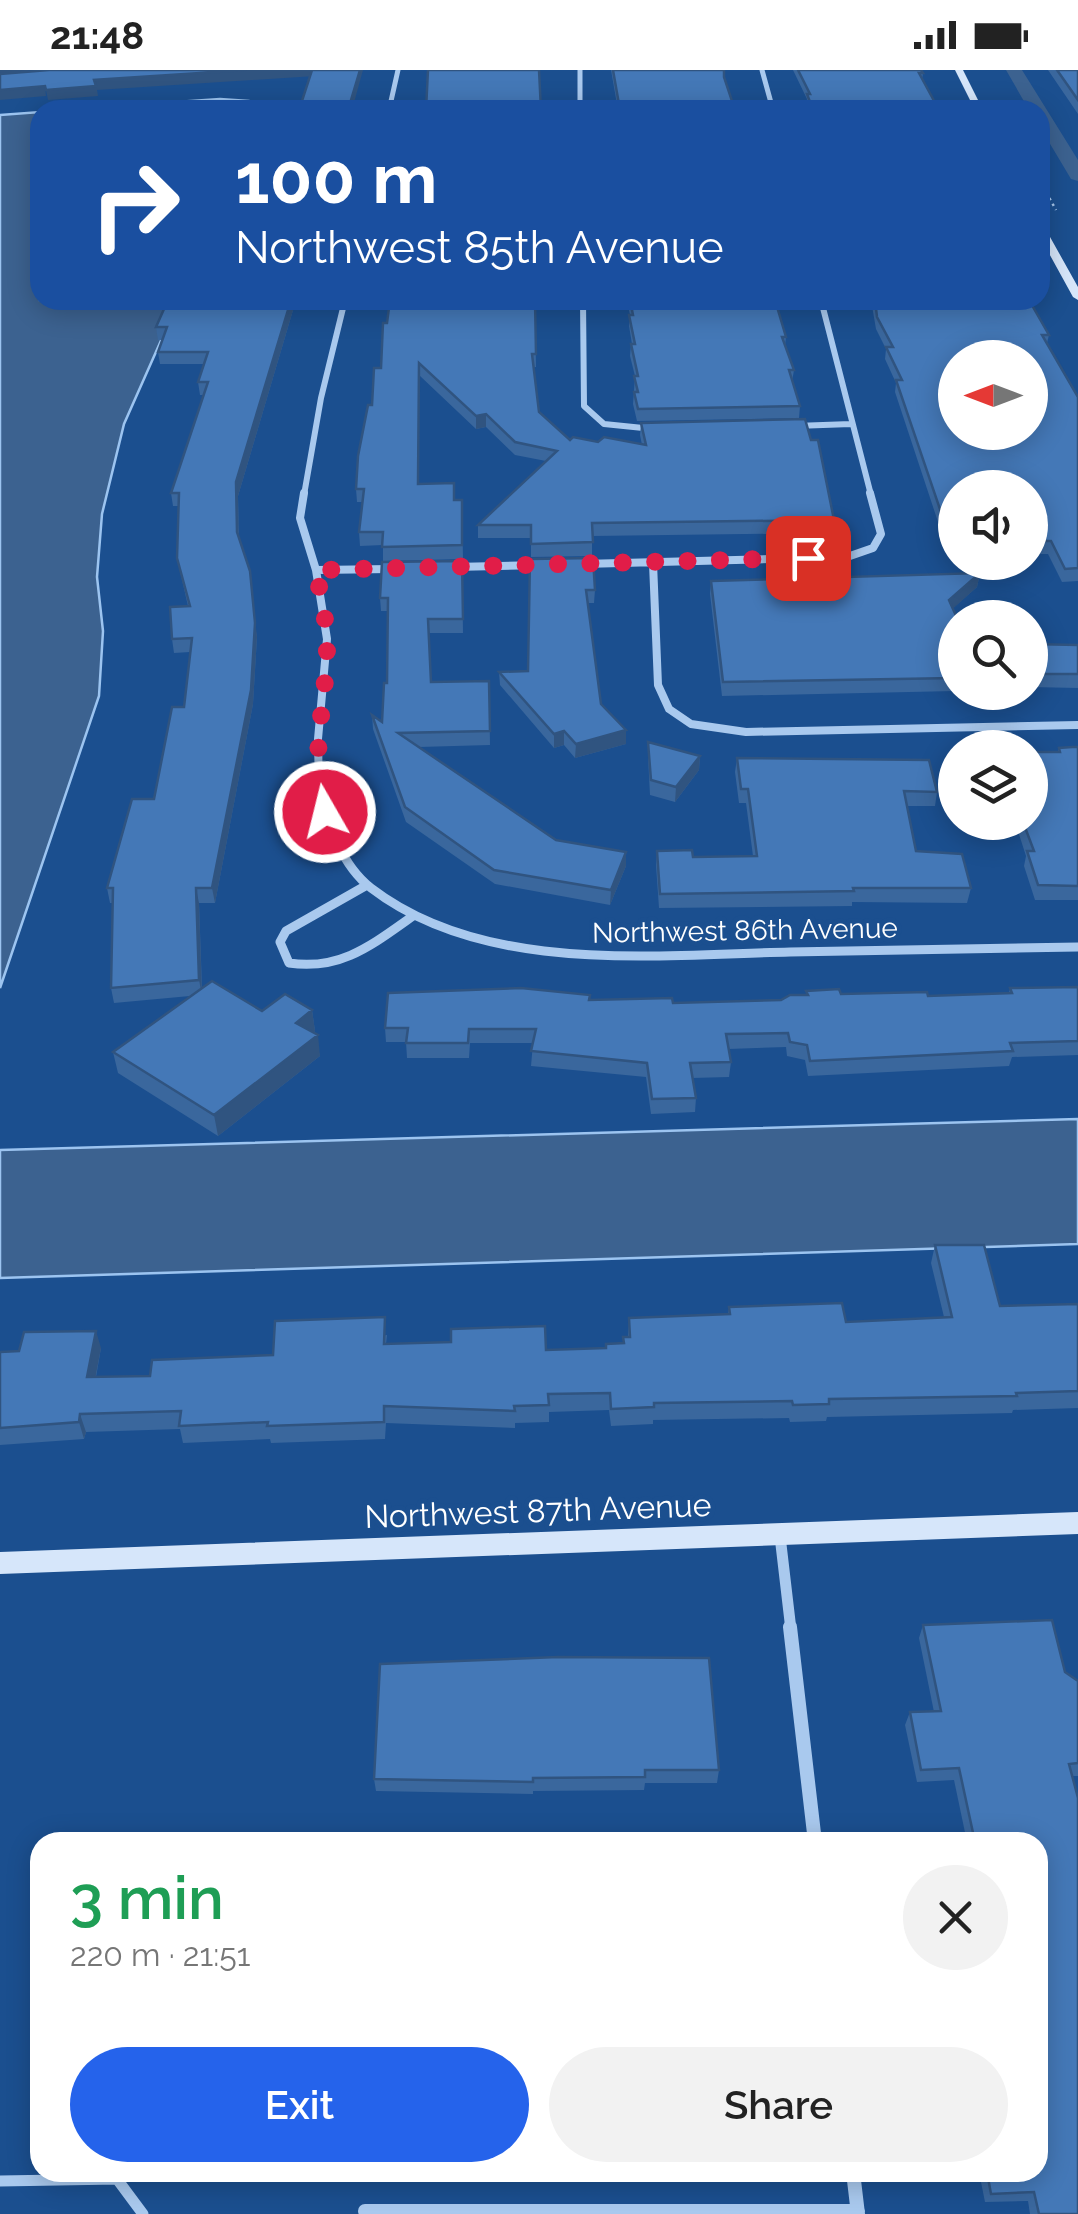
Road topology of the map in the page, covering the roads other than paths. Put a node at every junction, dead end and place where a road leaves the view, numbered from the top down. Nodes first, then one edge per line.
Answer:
1 (398, 70) edge
2 (580, 70) edge
3 (762, 70) edge
4 (959, 70) edge
5 (391, 100) edge
6 (580, 100) edge
7 (770, 100) edge
8 (973, 100) edge
9 (1050, 246) edge
10 (1078, 297) edge
11 (342, 310) edge
12 (583, 310) edge
13 (823, 310) edge
14 (851, 424) junction
15 (776, 426) edge
16 (663, 428) edge
17 (653, 563) junction
18 (554, 565) edge
19 (574, 565) edge
20 (396, 568) edge
21 (435, 568) edge
22 (316, 570) junction
23 (1078, 726) edge
24 (367, 885) junction
25 (413, 916) junction
26 (1078, 946) edge
27 (1078, 1523) edge
28 (780, 1534) junction
29 (0, 1562) edge
30 (814, 1832) edge
31 (30, 2180) edge
32 (0, 2181) edge
33 (119, 2182) edge
34 (854, 2182) edge
35 (366, 2211) dead end
36 (858, 2212) edge
37 (143, 2214) edge

1 - 5 street
2 - 6 street
3 - 7 street
4 - 8 street
9 - 10 street
11 - 22 street
12 - 16 street
13 - 14 street
14 - 15 street
14 - 17 street
17 - 19 street
17 - 23 street
18 - 21 street
20 - 22 street
22 - 24 street
24 - 25 street, Northwest 86th Avenue
24 - 25 street
25 - 26 street, Northwest 86th Avenue
27 - 28 street, Northwest 87th Avenue
28 - 29 street, Northwest 87th Avenue
28 - 30 street
31 - 32 lane
33 - 37 lane
34 - 36 street
35 - 36 street

